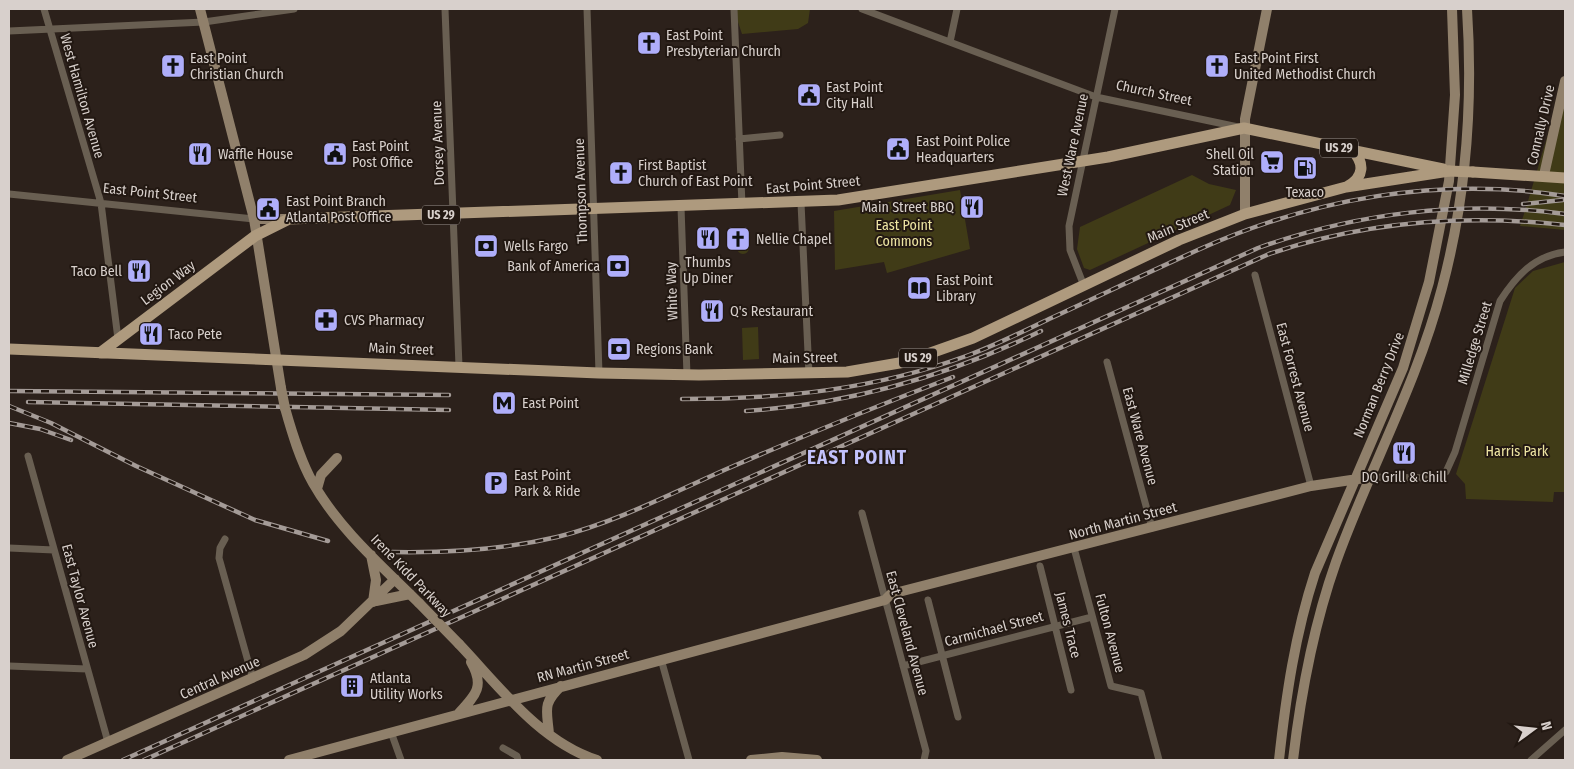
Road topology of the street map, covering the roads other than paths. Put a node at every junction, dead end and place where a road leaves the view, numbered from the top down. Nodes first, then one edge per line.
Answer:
1 (44, 9) edge
2 (200, 9) edge
3 (294, 9) edge
4 (445, 9) edge
5 (587, 9) edge
6 (734, 9) edge
7 (862, 9) edge
8 (958, 9) edge
9 (1115, 9) edge
10 (1267, 9) edge
11 (1452, 9) edge
12 (1467, 9) edge
13 (204, 22) junction
14 (50, 29) junction
15 (9, 31) edge
16 (950, 42) junction
17 (1565, 81) edge
18 (1096, 97) junction
19 (1244, 128) junction
20 (780, 135) dead end
21 (739, 139) junction
22 (1352, 150) junction
23 (1083, 160) junction
24 (1435, 170) junction
25 (1544, 175) junction
26 (1565, 178) edge
27 (1346, 187) junction
28 (9, 194) edge
29 (101, 203) junction
30 (801, 203) junction
31 (742, 205) junction
32 (682, 207) junction
33 (594, 210) junction
34 (453, 214) junction
35 (1245, 214) junction
36 (254, 219) junction
37 (289, 219) junction
38 (255, 236) junction
39 (1565, 252) edge
40 (1255, 275) dead end
41 (1084, 286) junction
42 (118, 339) junction
43 (9, 349) edge
44 (100, 353) junction
45 (276, 360) junction
46 (1107, 362) dead end
47 (459, 366) junction
48 (599, 373) junction
49 (809, 374) junction
50 (688, 375) junction
51 (28, 456) dead end
52 (337, 458) dead end
53 (1371, 477) junction
54 (1356, 478) junction
55 (1311, 486) junction
56 (317, 489) junction
57 (862, 513) dead end
58 (1152, 528) junction
59 (226, 539) dead end
60 (9, 548) edge
61 (1074, 548) junction
62 (54, 550) junction
63 (371, 554) junction
64 (1040, 566) dead end
65 (395, 579) junction
66 (410, 594) junction
67 (885, 600) junction
68 (928, 600) dead end
69 (373, 602) junction
70 (1092, 617) junction
71 (1056, 626) junction
72 (462, 647) junction
73 (942, 656) junction
74 (661, 659) junction
75 (9, 666) edge
76 (903, 666) junction
77 (87, 669) junction
78 (253, 679) junction
79 (562, 686) junction
80 (1071, 690) dead end
81 (512, 699) junction
82 (458, 714) junction
83 (958, 716) dead end
84 (1565, 730) edge
85 (391, 732) junction
86 (550, 734) junction
87 (108, 742) junction
88 (503, 748) dead end
89 (307, 758) edge
90 (67, 760) edge
91 (289, 760) edge
92 (401, 760) edge
93 (518, 760) edge
94 (597, 760) edge
95 (689, 760) edge
96 (751, 760) edge
97 (811, 760) edge
98 (924, 760) edge
99 (1159, 760) edge
100 (1279, 760) edge
101 (1293, 760) edge
102 (1532, 760) edge

1 - 14 street, West Hamilton Avenue
2 - 13 main road, Irene Kidd Parkway
3 - 13 street
4 - 34 street, Dorsey Avenue
5 - 33 street, Thompson Avenue
6 - 21 street
7 - 16 street, Church Street
8 - 16 street
9 - 18 street, West Ware Avenue
10 - 19 main road
11 - 54 main road, Norman Berry Drive
12 - 53 main road, Norman Berry Drive
13 - 14 street
13 - 36 main road, Irene Kidd Parkway
14 - 15 street
14 - 29 street, West Hamilton Avenue
16 - 18 street, Church Street
17 - 25 main road, Connally Drive
18 - 19 street, Church Street
18 - 23 street, West Ware Avenue
19 - 22 main road, Church Street / US 29
19 - 23 main road, East Point Street / US 29
19 - 35 main road
20 - 21 street
21 - 31 street
22 - 24 main road, Church Street / US 29
22 - 27 main road
23 - 30 main road, East Point Street / US 29
23 - 41 street, West Ware Avenue
24 - 25 main road, Church Street / US 29, bridge
24 - 27 main road, Main Street / US 29
25 - 26 main road, US 29
27 - 35 main road, Main Street / US 29
28 - 29 street, East Point Street
29 - 36 street, East Point Street
29 - 42 street, West Hamilton Avenue
30 - 31 main road, East Point Street / US 29
30 - 49 street
31 - 32 main road, East Point Street / US 29
32 - 33 main road, East Point Street / US 29
32 - 50 street, White Way
33 - 34 main road, East Point Street / US 29
33 - 48 street, Thompson Avenue
34 - 37 main road, East Point Street / US 29
34 - 47 street, Dorsey Avenue
35 - 41 main road, Main Street / US 29
36 - 37 main road, East Point Street
36 - 38 main road, Irene Kidd Parkway
37 - 38 main road, East Point Street / US 29
38 - 42 main road, Legion Way / US 29
38 - 45 main road, Irene Kidd Parkway
39 - 53 street, Milledge Street
40 - 55 street, East Forrest Avenue
41 - 49 main road, Main Street / US 29
42 - 44 main road, Legion Way / US 29
43 - 44 main road, Main Street / US 29
44 - 45 main road, Main Street / US 29
45 - 47 main road, Main Street / US 29
45 - 56 main road, Irene Kidd Parkway, bridge
46 - 58 street, East Ware Avenue
47 - 48 main road, Main Street / US 29
48 - 50 main road, Main Street / US 29
49 - 50 main road, Main Street / US 29
51 - 62 street, East Taylor Avenue
52 - 56 main road
53 - 54 main road, North Martin Street
53 - 101 main road, Norman Berry Drive
54 - 55 main road, North Martin Street
54 - 100 main road, Norman Berry Drive
55 - 58 main road, North Martin Street
56 - 63 main road, Irene Kidd Parkway
57 - 67 street, East Cleveland Avenue
58 - 61 main road, North Martin Street
59 - 78 street
60 - 62 street
61 - 67 main road, North Martin Street
61 - 70 street, Fulton Avenue
62 - 77 street, East Taylor Avenue
63 - 65 main road, Irene Kidd Parkway
63 - 69 main road
64 - 71 street, James Trace
65 - 66 main road, Irene Kidd Parkway
65 - 69 main road, Central Avenue
66 - 69 main road, Central Avenue
66 - 72 main road, Irene Kidd Parkway, bridge
67 - 74 main road, RN Martin Street
67 - 76 street, East Cleveland Avenue
68 - 73 street
69 - 78 main road, Central Avenue
70 - 71 street, Carmichael Street
70 - 99 street, Fulton Avenue
71 - 73 street, Carmichael Street
71 - 80 street, James Trace
72 - 81 main road, Irene Kidd Parkway
72 - 82 main road
73 - 76 street, Carmichael Street
73 - 83 street
74 - 79 main road, RN Martin Street
74 - 95 street
75 - 77 street
76 - 98 street, East Cleveland Avenue
77 - 87 street, East Taylor Avenue
78 - 87 main road, Central Avenue
79 - 81 main road, RN Martin Street
79 - 86 main road
81 - 82 main road, RN Martin Street
81 - 86 main road, Irene Kidd Parkway
82 - 85 main road, RN Martin Street
84 - 102 street
85 - 89 main road, RN Martin Street
85 - 92 street
86 - 94 main road, Irene Kidd Parkway
87 - 90 main road, Central Avenue
88 - 93 street
89 - 91 main road, RN Martin Street
96 - 97 main road

